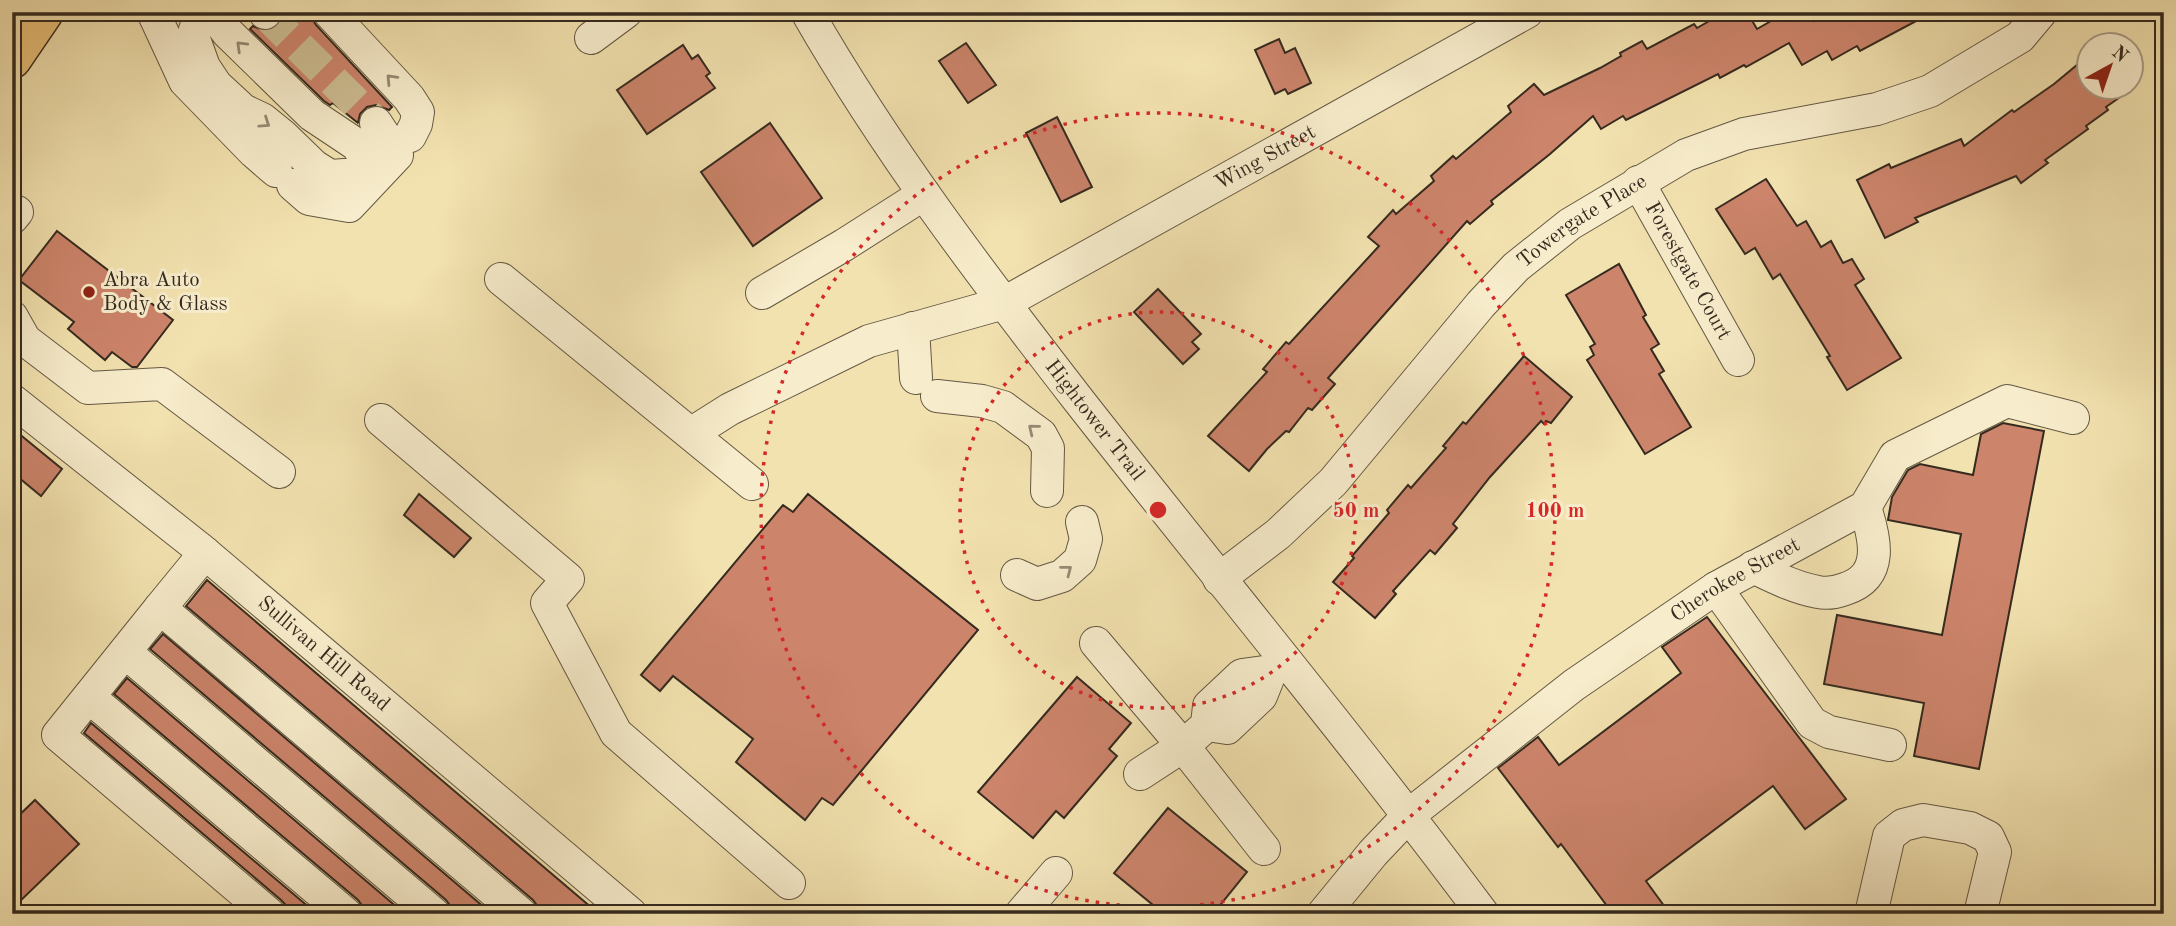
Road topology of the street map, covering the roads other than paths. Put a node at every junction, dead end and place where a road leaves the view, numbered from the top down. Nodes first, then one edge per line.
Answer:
1 (153, 12) edge
2 (201, 12) edge
3 (220, 12) edge
4 (329, 12) edge
5 (626, 12) edge
6 (807, 12) edge
7 (1527, 12) edge
8 (2041, 12) edge
9 (41, 14) edge
10 (592, 38) dead end
11 (12, 59) edge
12 (382, 117) tunnel mouth
13 (404, 145) junction
14 (365, 178) junction
15 (1638, 182) junction
16 (924, 194) junction
17 (501, 279) dead end
18 (762, 293) dead end
19 (1004, 303) junction
20 (12, 317) edge
21 (913, 328) junction
22 (1738, 360) dead end
23 (12, 400) edge
24 (2073, 418) dead end
25 (381, 420) dead end
26 (692, 433) junction
27 (279, 472) dead end
28 (752, 484) dead end
29 (1046, 491) dead end
30 (1865, 507) junction
31 (1082, 523) dead end
32 (205, 553) junction
33 (1752, 568) junction
34 (1017, 575) dead end
35 (1219, 579) junction
36 (1716, 588) junction
37 (160, 608) junction
38 (1096, 643) dead end
39 (125, 652) junction
40 (1277, 666) junction
41 (89, 697) junction
42 (1890, 745) dead end
43 (1183, 746) junction
44 (1140, 774) dead end
45 (1409, 816) junction
46 (1264, 849) dead end
47 (1056, 873) dead end
48 (789, 883) dead end
49 (269, 914) edge
50 (346, 914) edge
51 (434, 914) edge
52 (521, 914) edge
53 (631, 914) edge
54 (1021, 914) edge
55 (1323, 914) edge
56 (1483, 914) edge
57 (1871, 914) edge
58 (1980, 914) edge

1 - 14 street
2 -> 14 street
14 -> 3 street
13 -> 4 street
5 - 10 street
6 - 16 street, Hightower Trail
7 - 19 street, Wing Street
8 - 15 street, Towergate Place
9 - 11 main road
12 - 13 street
13 - 14 street
15 - 22 street, Forestgate Court
15 - 35 street, Towergate Place
16 - 18 street
16 - 19 street, Hightower Trail
17 - 26 street
19 - 21 street, Wing Street
19 - 35 street, Hightower Trail
20 - 27 street
21 - 26 street, Wing Street
29 -> 21 street
23 - 32 street, Sullivan Hill Road
24 - 30 street
25 - 48 street
26 - 28 street
30 - 33 street, Cherokee Street
30 - 33 street
34 -> 31 street
32 - 37 street
32 - 53 street, Sullivan Hill Road
33 - 36 street, Cherokee Street
35 - 40 street, Hightower Trail
36 - 42 street
36 - 45 street, Cherokee Street
37 - 39 street
37 - 52 street
38 - 43 street
39 - 41 street
39 - 51 street
40 - 43 street
40 - 45 street, Hightower Trail
41 - 49 street
41 - 50 street
43 - 44 street
43 - 46 street
45 - 55 street, Cherokee Street
45 - 56 street, Hightower Trail
47 - 54 street
57 - 58 street

